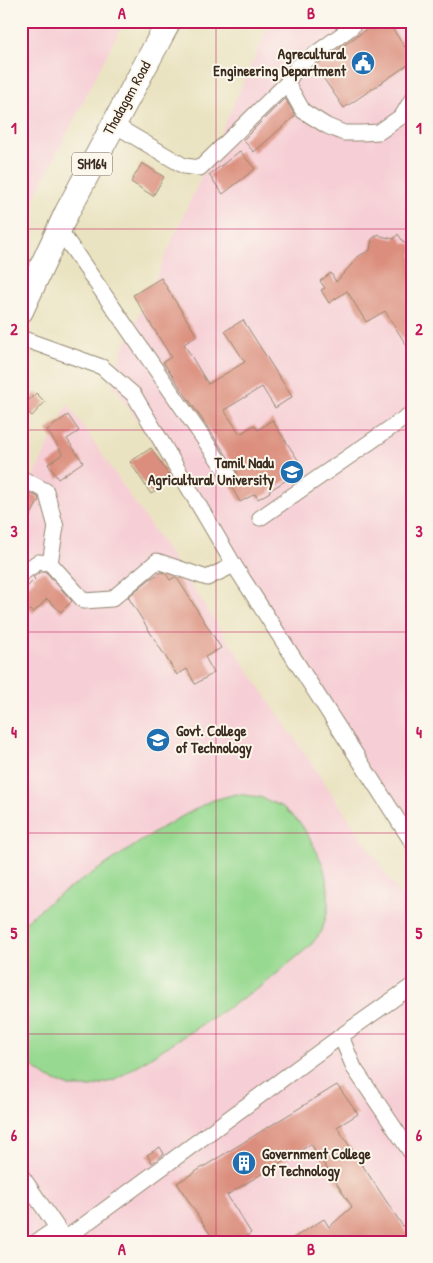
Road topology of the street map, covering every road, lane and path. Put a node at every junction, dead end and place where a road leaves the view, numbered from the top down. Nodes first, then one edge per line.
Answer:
1 (152, 21) edge
2 (169, 21) edge
3 (352, 27) dead end
4 (287, 83) junction
5 (412, 98) edge
6 (114, 124) junction
7 (59, 229) junction
8 (21, 276) edge
9 (21, 311) edge
10 (21, 338) edge
11 (412, 413) edge
12 (228, 474) dead end
13 (21, 478) edge
14 (260, 518) dead end
15 (50, 562) junction
16 (234, 565) junction
17 (21, 574) edge
18 (412, 842) edge
19 (412, 986) edge
20 (341, 1036) junction
21 (412, 1154) edge
22 (21, 1175) edge
23 (63, 1236) edge
24 (36, 1242) edge

1 - 8 main road, Thadagam Road / SH164
2 - 6 main road, Thadagam Road / SH164
3 - 4 street
4 - 5 street
4 - 6 street
6 - 7 main road, Thadagam Road / SH164
7 - 9 main road, Thadagam Road / SH164
7 - 12 street
10 - 16 street
11 - 14 street
13 - 15 street
15 - 16 street
15 - 17 street
16 - 18 street
19 - 20 street
20 - 21 street
20 - 23 street
22 - 23 street
23 - 24 street

